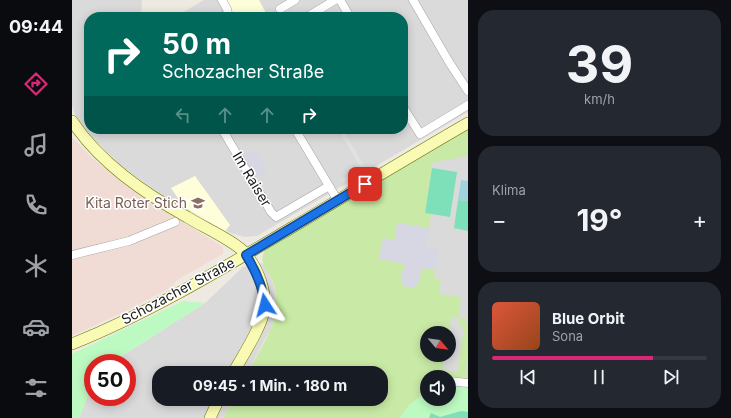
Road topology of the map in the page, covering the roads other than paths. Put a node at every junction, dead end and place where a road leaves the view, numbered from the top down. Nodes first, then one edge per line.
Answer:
1 (222, 0) edge
2 (295, 0) edge
3 (335, 0) edge
4 (340, 0) edge
5 (413, 0) edge
6 (280, 9) dead end
7 (228, 12) edge
8 (315, 12) edge
9 (347, 12) edge
10 (468, 91) edge
11 (468, 105) edge
12 (408, 115) edge
13 (72, 121) edge
14 (468, 123) edge
15 (225, 134) edge
16 (298, 134) edge
17 (329, 186) junction
18 (338, 201) junction
19 (175, 222) dead end
20 (72, 255) edge
21 (246, 255) junction
22 (72, 344) edge
23 (237, 366) edge
24 (456, 382) edge
25 (468, 383) edge
26 (216, 406) edge
27 (210, 418) edge

1 - 7 street
2 - 6 street
3 - 8 street
4 - 9 street
5 - 10 street
11 - 12 street
13 - 21 main road
14 - 18 main road, Schozacher Straße
15 - 17 street, Im Raiser
16 - 17 street
17 - 18 street
18 - 21 main road, Schozacher Straße
19 - 20 street
21 - 22 main road, Schozacher Straße
21 - 23 main road
24 - 25 street
26 - 27 main road

